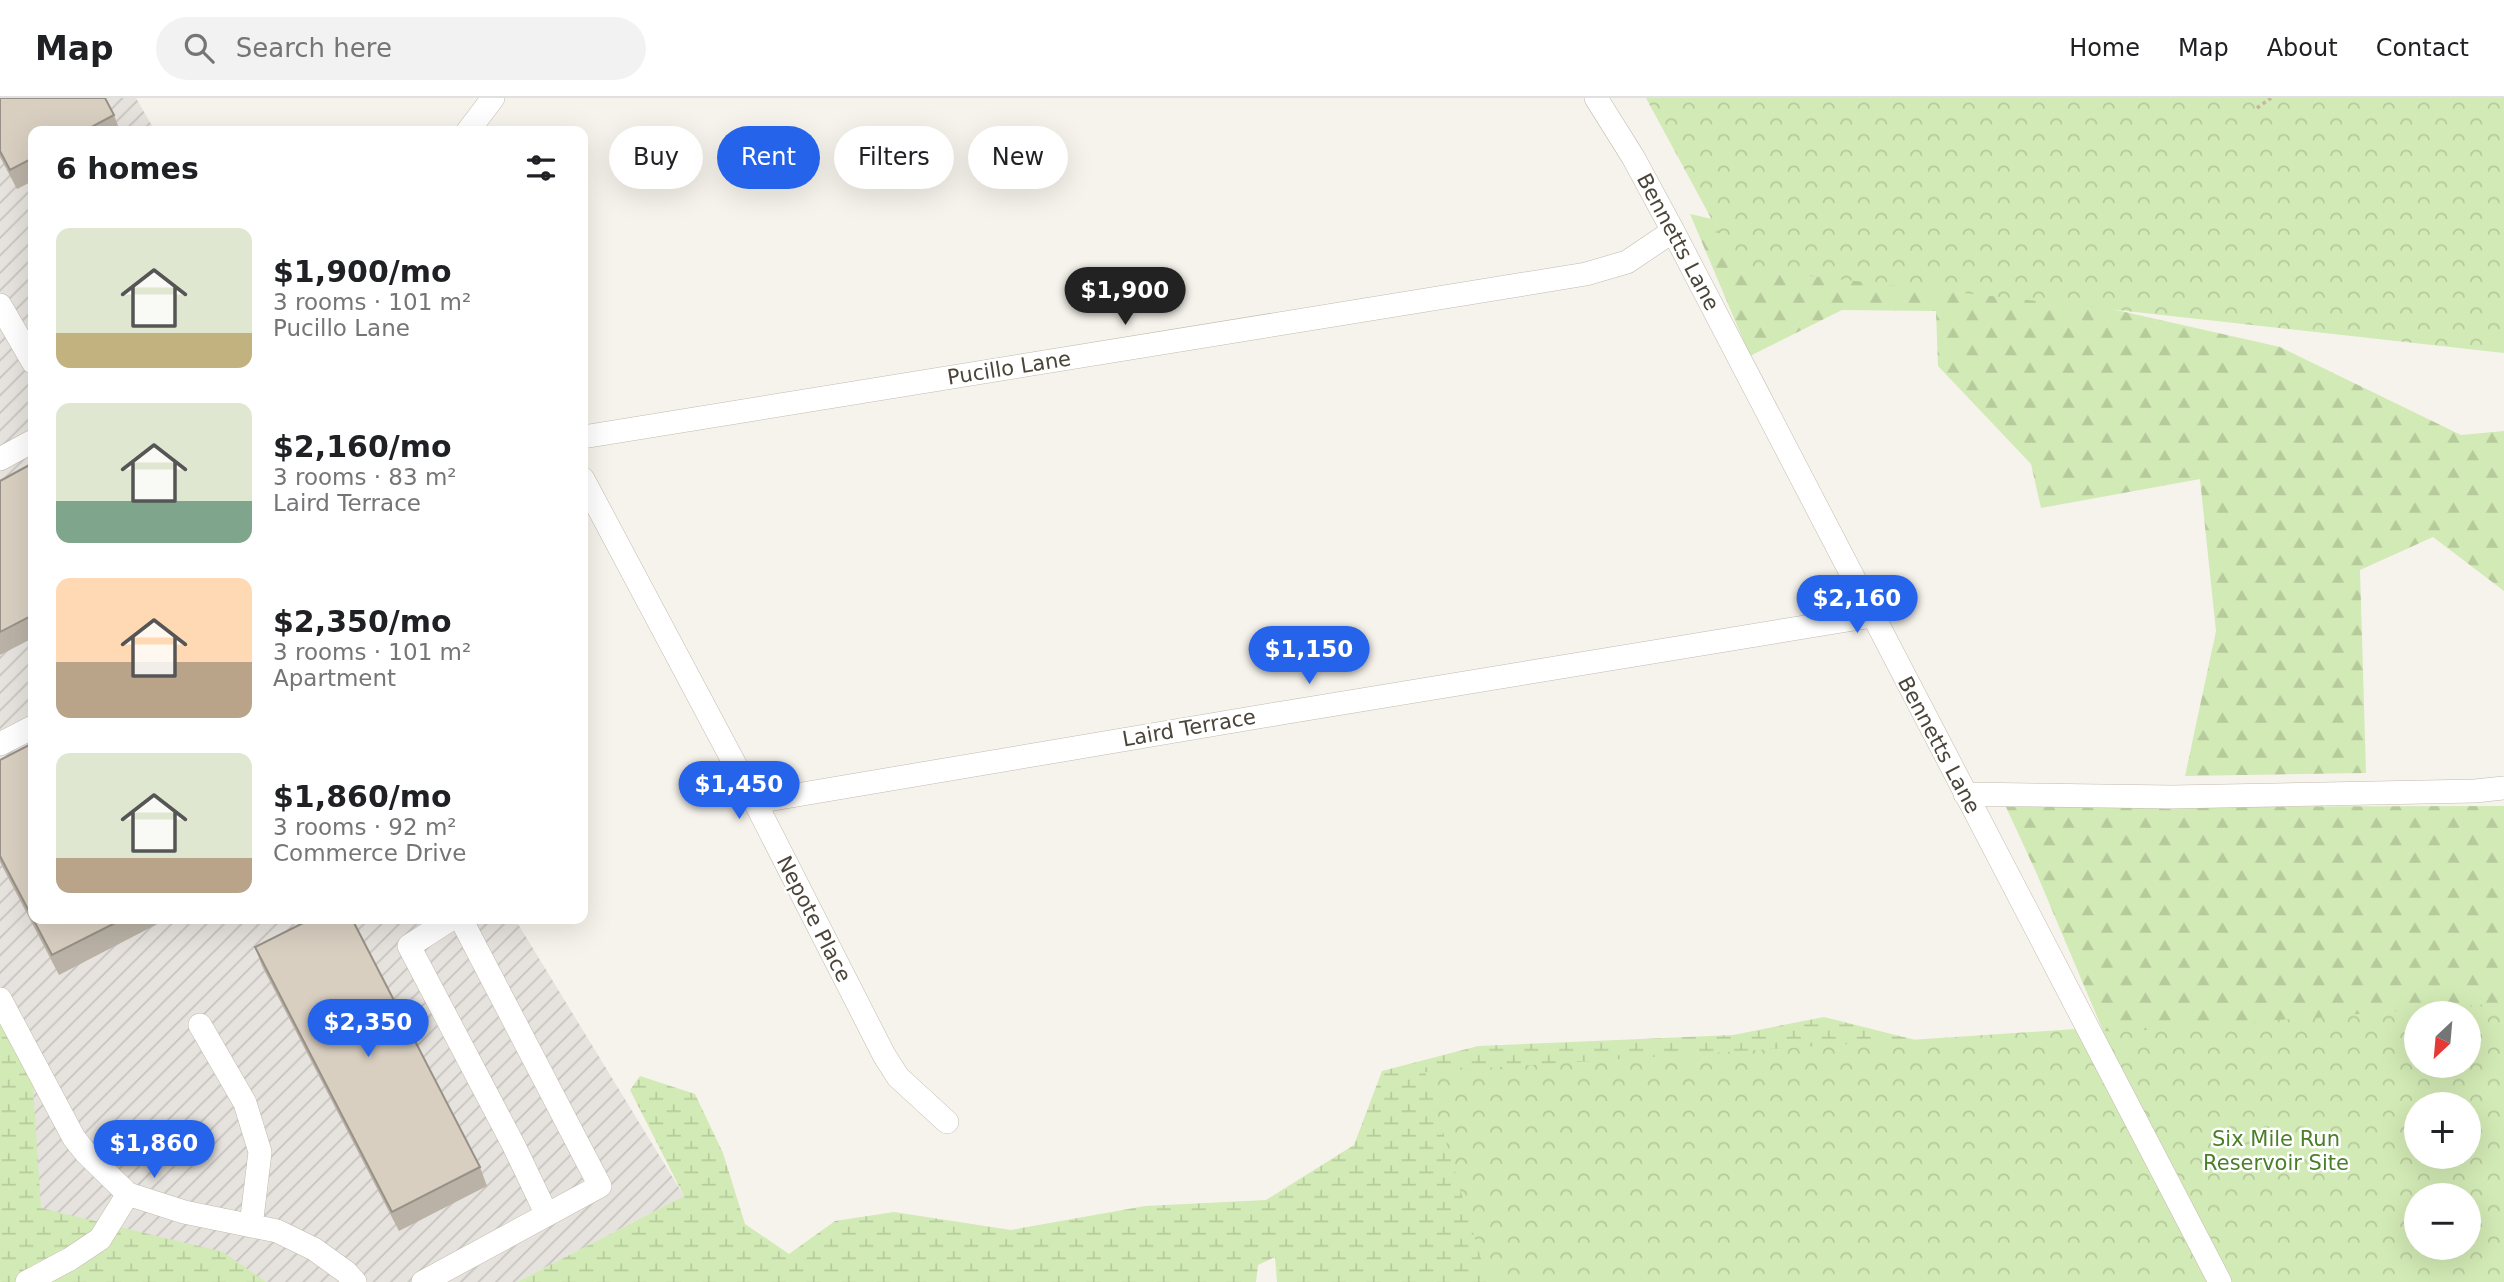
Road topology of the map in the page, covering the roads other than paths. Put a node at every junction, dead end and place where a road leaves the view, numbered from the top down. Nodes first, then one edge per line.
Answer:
1 (493, 98) edge
2 (1596, 98) edge
3 (472, 126) edge
4 (1673, 231) junction
5 (0, 305) edge
6 (28, 353) edge
7 (588, 436) edge
8 (28, 444) edge
9 (0, 459) edge
10 (588, 488) edge
11 (1872, 616) junction
12 (28, 730) edge
13 (0, 744) edge
14 (2504, 788) edge
15 (1965, 794) junction
16 (754, 802) junction
17 (443, 924) edge
18 (464, 924) edge
19 (0, 999) edge
20 (200, 1025) dead end
21 (947, 1122) dead end
22 (128, 1194) junction
23 (547, 1215) junction
24 (251, 1226) junction
25 (27, 1282) edge
26 (355, 1282) edge
27 (423, 1282) edge
28 (2220, 1282) edge

1 - 3 street
2 - 4 street, Bennetts Lane
4 - 7 street, Pucillo Lane
4 - 11 street, Bennetts Lane
5 - 6 street
8 - 9 street
10 - 16 street, Nepote Place
11 - 15 street, Bennetts Lane
11 - 16 street, Laird Terrace
12 - 13 street
14 - 15 street
15 - 28 street, Bennetts Lane
16 - 21 street, Nepote Place
17 - 23 street
18 - 23 street
19 - 22 street
20 - 24 street
22 - 24 street
22 - 25 street
23 - 27 street
24 - 26 street

